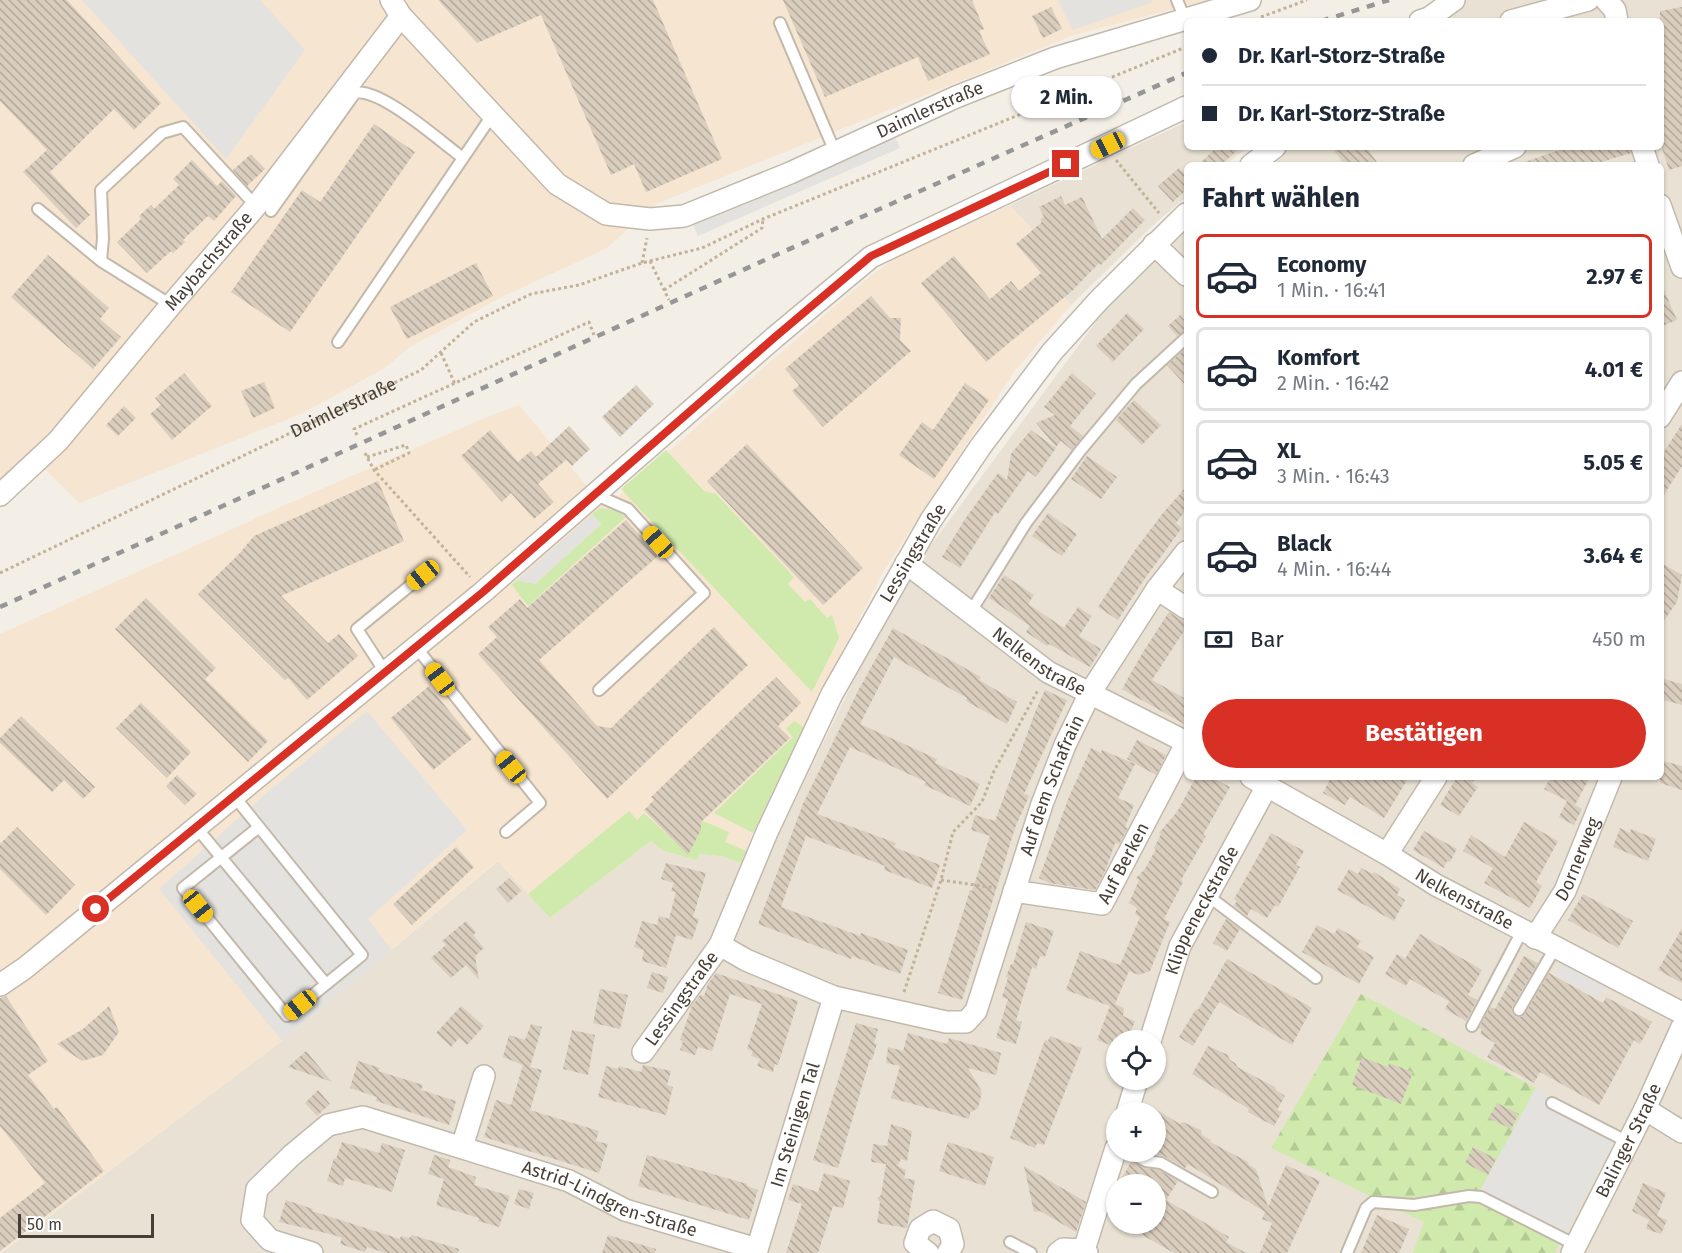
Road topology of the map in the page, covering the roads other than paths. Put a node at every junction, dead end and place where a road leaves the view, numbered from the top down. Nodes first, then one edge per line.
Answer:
1 (1250, 0) edge
2 (1454, 0) edge
3 (1588, 0) edge
4 (1607, 0) edge
5 (399, 6) edge
6 (1181, 10) edge
7 (1429, 18) edge
8 (1522, 18) edge
9 (1616, 18) edge
10 (780, 23) dead end
11 (1184, 108) edge
12 (493, 114) junction
13 (1271, 150) edge
14 (1508, 150) edge
15 (835, 152) junction
16 (463, 158) junction
17 (1255, 162) edge
18 (1481, 162) edge
19 (38, 209) dead end
20 (263, 209) junction
21 (1184, 216) edge
22 (1664, 216) edge
23 (1154, 244) junction
24 (100, 261) junction
25 (1682, 267) edge
26 (1184, 273) edge
27 (171, 305) junction
28 (1184, 340) edge
29 (338, 342) dead end
30 (1673, 384) edge
31 (1664, 407) edge
32 (0, 495) edge
33 (596, 495) junction
34 (1184, 555) edge
35 (906, 563) junction
36 (423, 575) dead end
37 (1157, 589) junction
38 (1184, 607) edge
39 (970, 613) junction
40 (416, 647) junction
41 (385, 672) junction
42 (599, 690) dead end
43 (1090, 693) junction
44 (1184, 742) edge
45 (1184, 747) edge
46 (1434, 780) edge
47 (1610, 780) edge
48 (1259, 781) edge
49 (234, 796) junction
50 (196, 827) junction
51 (259, 827) junction
52 (506, 832) dead end
53 (1387, 854) junction
54 (221, 858) junction
55 (1014, 891) junction
56 (1207, 896) junction
57 (1529, 935) junction
58 (720, 945) junction
59 (1555, 948) junction
60 (1316, 978) dead end
61 (326, 984) junction
62 (0, 985) edge
63 (834, 997) junction
64 (1519, 1011) dead end
65 (1682, 1013) edge
66 (946, 1022) joint
67 (1472, 1026) dead end
68 (1682, 1027) edge
69 (1153, 1030) edge
70 (643, 1052) dead end
71 (484, 1076) dead end
72 (1552, 1103) dead end
73 (1645, 1109) junction
74 (1682, 1132) edge
75 (1628, 1142) junction
76 (462, 1147) junction
77 (1112, 1162) edge
78 (1154, 1162) edge
79 (1212, 1192) dead end
80 (1010, 1242) dead end
81 (1574, 1249) edge
82 (757, 1251) edge
83 (1086, 1251) edge
84 (312, 1253) edge
85 (928, 1253) edge
86 (948, 1253) edge
87 (1031, 1253) edge
88 (1058, 1253) edge
89 (1347, 1253) edge

1 - 6 street, Daimlerstraße
2 - 7 street
3 - 8 street
4 - 9 street
5 - 12 street, Daimlerstraße
5 - 20 street, Maybachstraße
6 - 15 street, Daimlerstraße
10 - 15 lane
11 - 33 street
12 - 15 street, Daimlerstraße
12 - 16 lane
13 - 17 street
14 - 18 street
16 - 20 lane
16 - 29 lane
19 - 24 lane
20 - 24 lane
20 - 27 street, Maybachstraße
21 - 23 street, Lessingstraße
22 - 25 street
23 - 26 street
23 - 35 street, Lessingstraße
24 - 27 lane
27 - 32 street, Maybachstraße
28 - 39 lane
30 - 31 street
33 - 40 street
33 - 42 lane
34 - 37 street, Auf dem Schafrain
35 - 39 street, Nelkenstraße
35 - 58 street, Lessingstraße
36 - 41 lane
37 - 38 street
37 - 43 street, Auf dem Schafrain
39 - 43 street, Nelkenstraße
40 - 41 street
40 - 52 lane
41 - 49 street
43 - 44 street, Nelkenstraße
43 - 55 street, Auf dem Schafrain
45 - 55 street, Auf Berken
46 - 53 street
47 - 57 street, Dornerweg
48 - 53 street, Nelkenstraße
48 - 56 street, Klippeneckstraße
49 - 50 street
49 - 51 lane
50 - 54 lane
50 - 62 street
51 - 54 lane
51 - 61 lane
53 - 57 street, Nelkenstraße
54 - 61 lane
54 - 61 lane
55 - 66 street, Auf dem Schafrain
56 - 60 lane
56 - 69 street, Klippeneckstraße
57 - 59 street, Nelkenstraße
57 - 67 lane
58 - 63 street, Lessingstraße
58 - 70 street, Lessingstraße
59 - 64 lane
59 - 65 street, Nelkenstraße
63 - 66 street, Lessingstraße
63 - 82 street, Im Steinigen Tal
68 - 73 street, Balinger Straße
71 - 76 street
72 - 75 lane
73 - 74 street
73 - 75 street, Balinger Straße
75 - 81 street, Balinger Straße
76 - 82 street, Astrid-Lindgren-Straße
76 - 84 street, Astrid-Lindgren-Straße
77 - 83 street
78 - 79 lane
80 - 87 lane
81 - 89 lane
83 - 88 street
85 - 86 street

